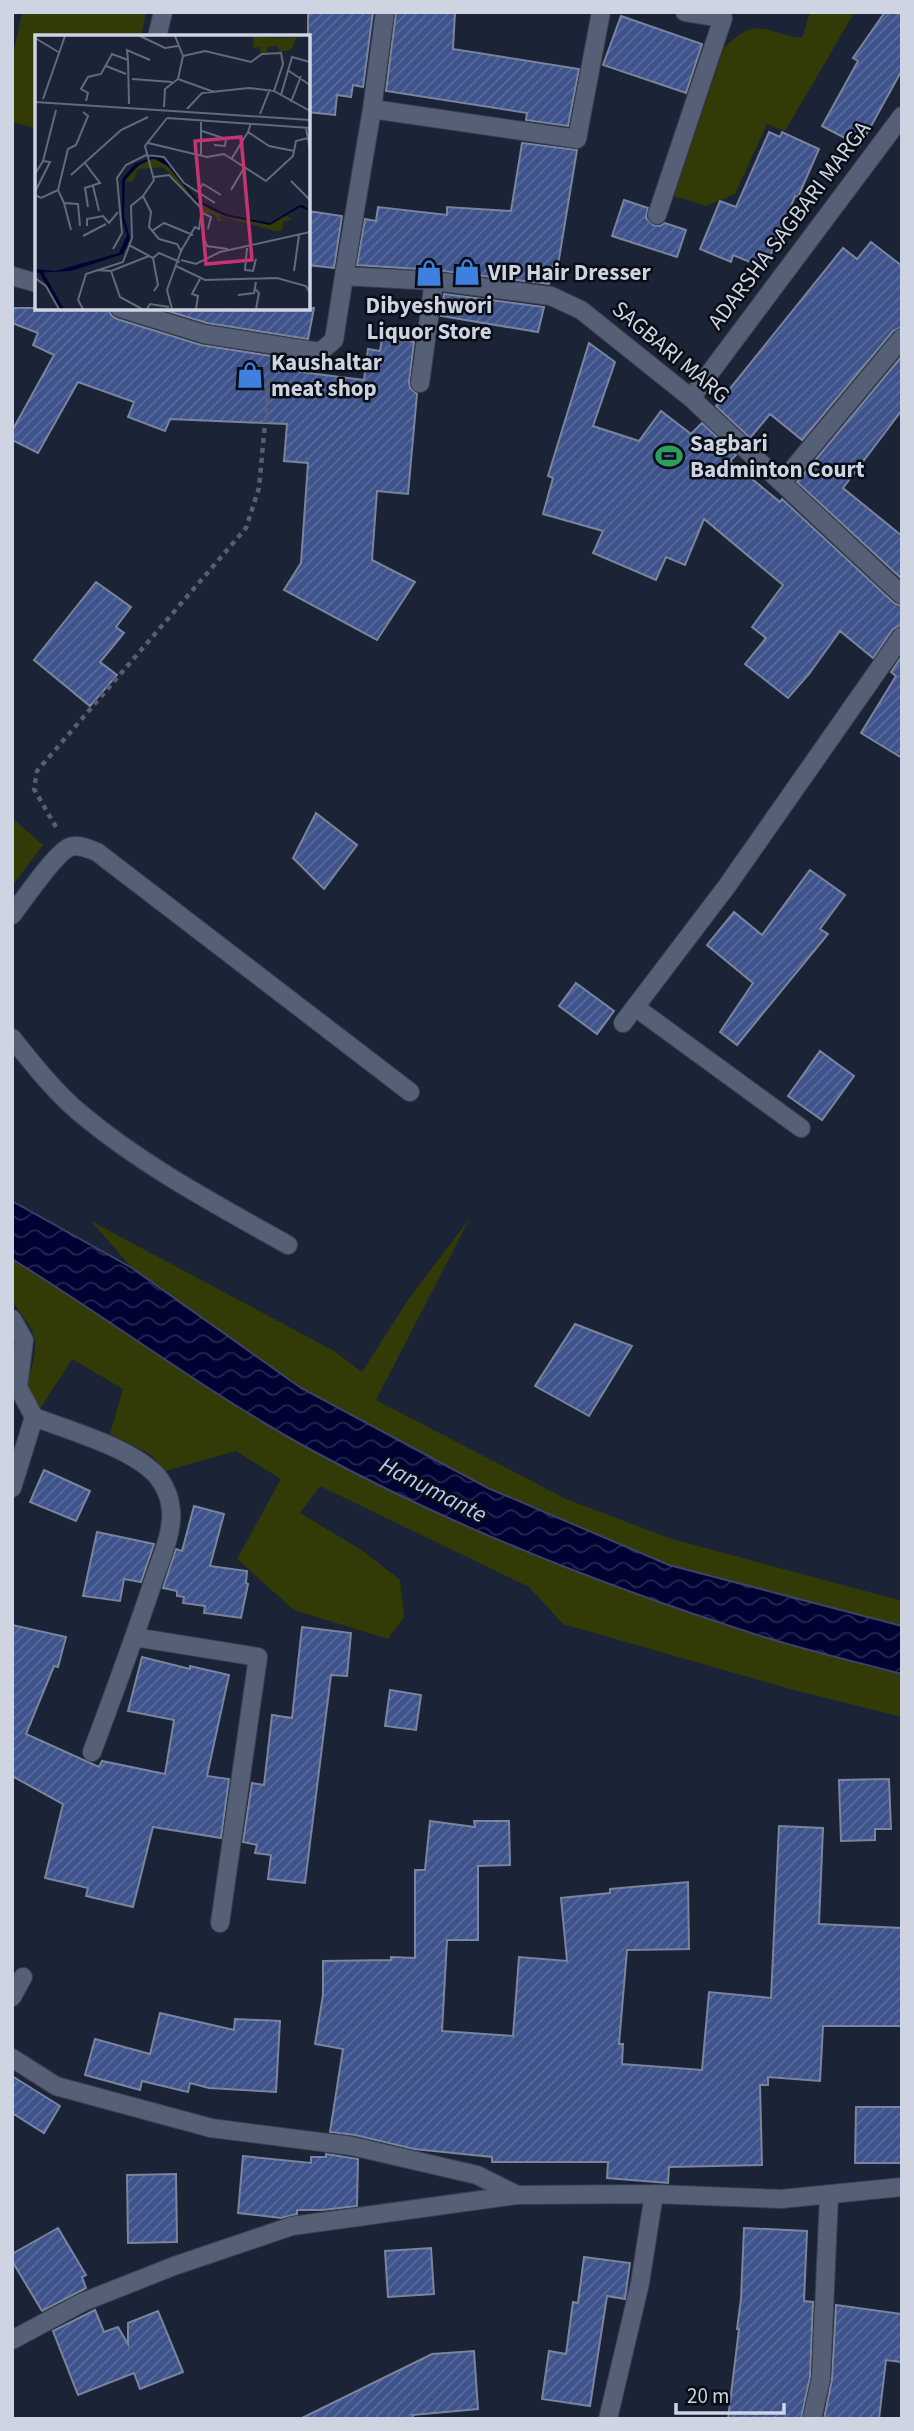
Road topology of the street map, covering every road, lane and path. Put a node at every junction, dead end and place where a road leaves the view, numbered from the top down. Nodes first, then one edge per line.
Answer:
1 (163, 12) edge
2 (384, 12) edge
3 (601, 12) edge
4 (685, 12) edge
5 (157, 35) edge
6 (372, 108) junction
7 (902, 116) edge
8 (657, 215) dead end
9 (12, 276) edge
10 (344, 276) junction
11 (434, 281) junction
12 (35, 283) edge
13 (126, 310) edge
14 (902, 338) edge
15 (273, 346) junction
16 (420, 383) dead end
17 (691, 398) junction
18 (782, 482) junction
19 (902, 595) edge
20 (902, 636) edge
21 (67, 849) junction
22 (12, 915) edge
23 (635, 1007) junction
24 (623, 1023) dead end
25 (12, 1038) edge
26 (410, 1092) dead end
27 (801, 1128) dead end
28 (288, 1245) dead end
29 (12, 1319) edge
30 (34, 1417) junction
31 (12, 1488) edge
32 (134, 1637) junction
33 (92, 1752) dead end
34 (220, 1923) dead end
35 (23, 1977) dead end
36 (12, 1997) edge
37 (12, 2058) edge
38 (902, 2188) edge
39 (654, 2194) junction
40 (517, 2195) junction
41 (829, 2196) junction
42 (12, 2340) edge
43 (608, 2419) edge
44 (812, 2419) edge

1 - 5 street
2 - 6 street
3 - 6 street
4 - 8 street
6 - 10 street
7 - 17 street, ADARSHA SAGBARI MARGA
9 - 12 street
10 - 11 street, SAGBARI MARG
10 - 15 street
11 - 16 street
11 - 17 street, SAGBARI MARG
13 - 15 street
14 - 18 street
15 - 21 path
17 - 18 street, SAGBARI MARG
18 - 19 street, SAGBARI MARG
20 - 23 street
21 - 22 street
21 - 26 street
23 - 24 street
23 - 27 street
25 - 28 street
29 - 30 street
30 - 31 street
30 - 32 street
32 - 33 street
32 - 34 street
35 - 36 street
37 - 40 street
38 - 41 street
39 - 40 street
39 - 41 street
39 - 43 street
40 - 42 street
41 - 44 street

